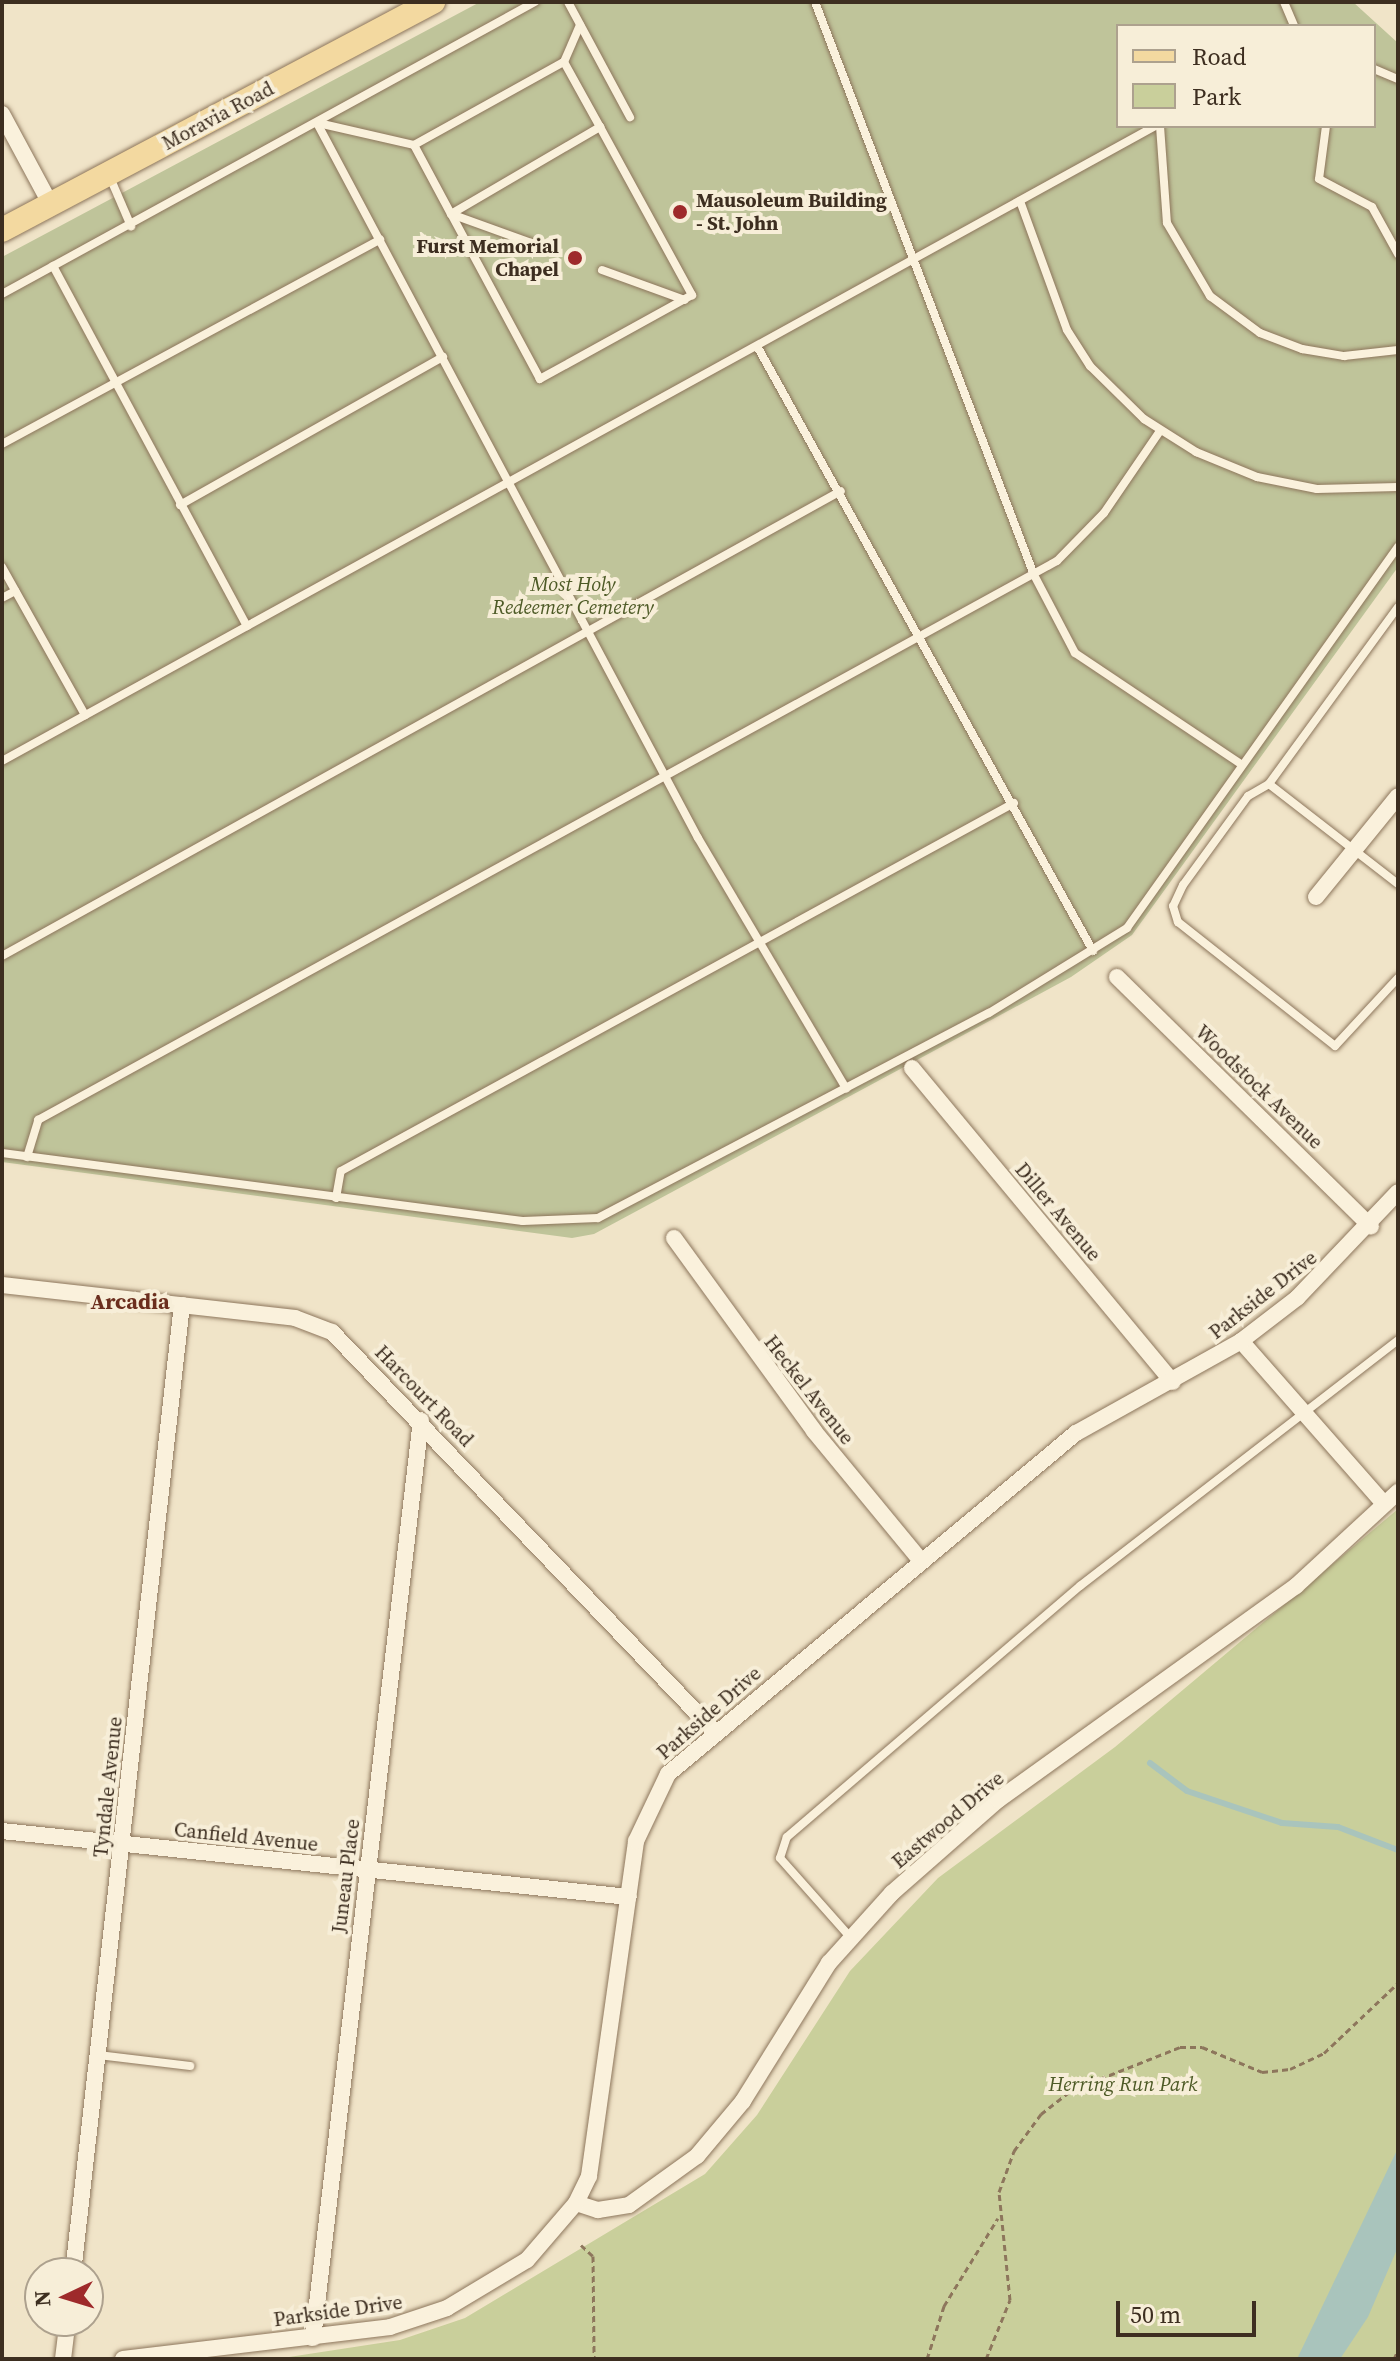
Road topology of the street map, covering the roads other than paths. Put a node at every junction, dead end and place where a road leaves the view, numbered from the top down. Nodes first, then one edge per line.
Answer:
1 (433, 2) edge
2 (535, 2) edge
3 (568, 2) edge
4 (815, 2) edge
5 (1284, 2) edge
6 (1293, 24) edge
7 (580, 25) junction
8 (564, 62) junction
9 (1376, 70) edge
10 (1398, 79) edge
11 (2, 114) edge
12 (630, 117) dead end
13 (317, 123) junction
14 (600, 127) junction
15 (1153, 128) edge
16 (1157, 128) edge
17 (1326, 128) edge
18 (414, 145) junction
19 (108, 175) junction
20 (1020, 201) junction
21 (50, 203) junction
22 (451, 214) junction
23 (131, 226) junction
24 (2, 230) edge
25 (380, 240) junction
26 (548, 249) dead end
27 (1398, 254) edge
28 (917, 258) junction
29 (53, 266) junction
30 (602, 270) dead end
31 (2, 294) edge
32 (685, 300) junction
33 (757, 346) junction
34 (1398, 350) edge
35 (443, 357) junction
36 (117, 384) junction
37 (1160, 431) junction
38 (2, 444) edge
39 (506, 486) junction
40 (1398, 487) edge
41 (841, 491) junction
42 (180, 505) junction
43 (1398, 546) edge
44 (2, 567) edge
45 (1034, 575) junction
46 (15, 591) junction
47 (2, 598) edge
48 (1398, 607) edge
49 (247, 626) junction
50 (588, 636) junction
51 (922, 636) junction
52 (85, 715) junction
53 (2, 761) edge
54 (1242, 765) junction
55 (667, 780) junction
56 (1269, 784) junction
57 (1398, 796) edge
58 (1014, 803) junction
59 (1355, 849) junction
60 (1398, 884) edge
61 (1316, 897) dead end
62 (764, 942) junction
63 (1093, 951) junction
64 (2, 956) edge
65 (1117, 977) dead end
66 (1398, 978) edge
67 (912, 1068) dead end
68 (846, 1088) junction
69 (2, 1153) edge
70 (27, 1157) junction
71 (1398, 1192) edge
72 (336, 1198) junction
73 (1371, 1227) junction
74 (674, 1238) dead end
75 (2, 1285) edge
76 (182, 1305) junction
77 (1398, 1340) edge
78 (1241, 1341) junction
79 (1173, 1382) junction
80 (1303, 1416) junction
81 (421, 1420) junction
82 (1398, 1492) edge
83 (1384, 1504) junction
84 (921, 1561) junction
85 (715, 1732) junction
86 (2, 1831) edge
87 (121, 1844) junction
88 (367, 1870) junction
89 (629, 1897) junction
90 (851, 1938) junction
91 (97, 2054) junction
92 (190, 2066) dead end
93 (576, 2203) junction
94 (75, 2257) edge
95 (66, 2337) edge
96 (313, 2338) junction
97 (63, 2359) edge
98 (123, 2359) edge

1 - 19 main road, Moravia Road
2 - 13 lane
3 - 7 lane
4 - 28 lane
5 - 6 lane
7 - 8 lane
7 - 12 lane
8 - 14 lane
8 - 18 lane
9 - 10 lane
11 - 21 street
13 - 18 lane
13 - 23 lane
13 - 25 lane
14 - 22 lane
14 - 32 lane
15 - 20 lane
16 - 34 lane
17 - 27 lane
18 - 22 lane
19 - 21 main road, Moravia Road
19 - 23 lane
20 - 28 lane
20 - 37 lane
21 - 24 main road, Moravia Road
22 - 26 lane
22 - 32 lane
23 - 29 lane
25 - 35 lane
25 - 36 lane
28 - 33 lane
28 - 45 lane
29 - 31 lane
29 - 36 lane
30 - 32 lane
33 - 39 lane
33 - 41 lane
35 - 39 lane
35 - 42 lane
36 - 38 lane
36 - 42 lane
37 - 40 lane
37 - 45 lane
39 - 49 lane
39 - 50 lane
41 - 50 lane
41 - 51 lane
42 - 49 lane
43 - 54 lane
44 - 46 lane
45 - 51 lane
45 - 54 lane
46 - 47 lane
46 - 52 lane
48 - 56 lane
49 - 52 lane
50 - 55 lane
50 - 64 lane
51 - 55 lane
51 - 58 lane
52 - 53 lane
54 - 63 lane
55 - 62 lane
55 - 70 lane
56 - 59 lane
56 - 66 lane
57 - 59 street
58 - 62 lane
58 - 63 lane
59 - 60 lane
59 - 61 street
62 - 68 lane
62 - 72 lane
63 - 68 lane
65 - 73 street, Woodstock Avenue
67 - 79 street, Diller Avenue
68 - 72 lane
69 - 70 lane
70 - 72 lane
71 - 73 street, Parkside Drive
73 - 78 street, Parkside Drive
74 - 84 street, Heckel Avenue
75 - 76 street, Harcourt Road
76 - 81 street, Harcourt Road
76 - 87 street, Tyndale Avenue
77 - 80 lane
78 - 79 street, Parkside Drive
78 - 80 street
79 - 84 street, Parkside Drive
80 - 83 street
80 - 90 lane
81 - 85 street, Harcourt Road
81 - 88 street, Juneau Place
82 - 83 street, Eastwood Drive
83 - 90 street, Eastwood Drive
84 - 85 street, Parkside Drive
85 - 89 street, Parkside Drive
86 - 87 street, Canfield Avenue
87 - 88 street, Canfield Avenue
87 - 91 street, Tyndale Avenue
88 - 89 street, Canfield Avenue
88 - 96 street, Juneau Place
89 - 93 street, Parkside Drive
90 - 93 street, Eastwood Drive
91 - 92 lane
91 - 94 street, Tyndale Avenue
93 - 96 street, Parkside Drive
95 - 97 street
96 - 98 street, Parkside Drive

